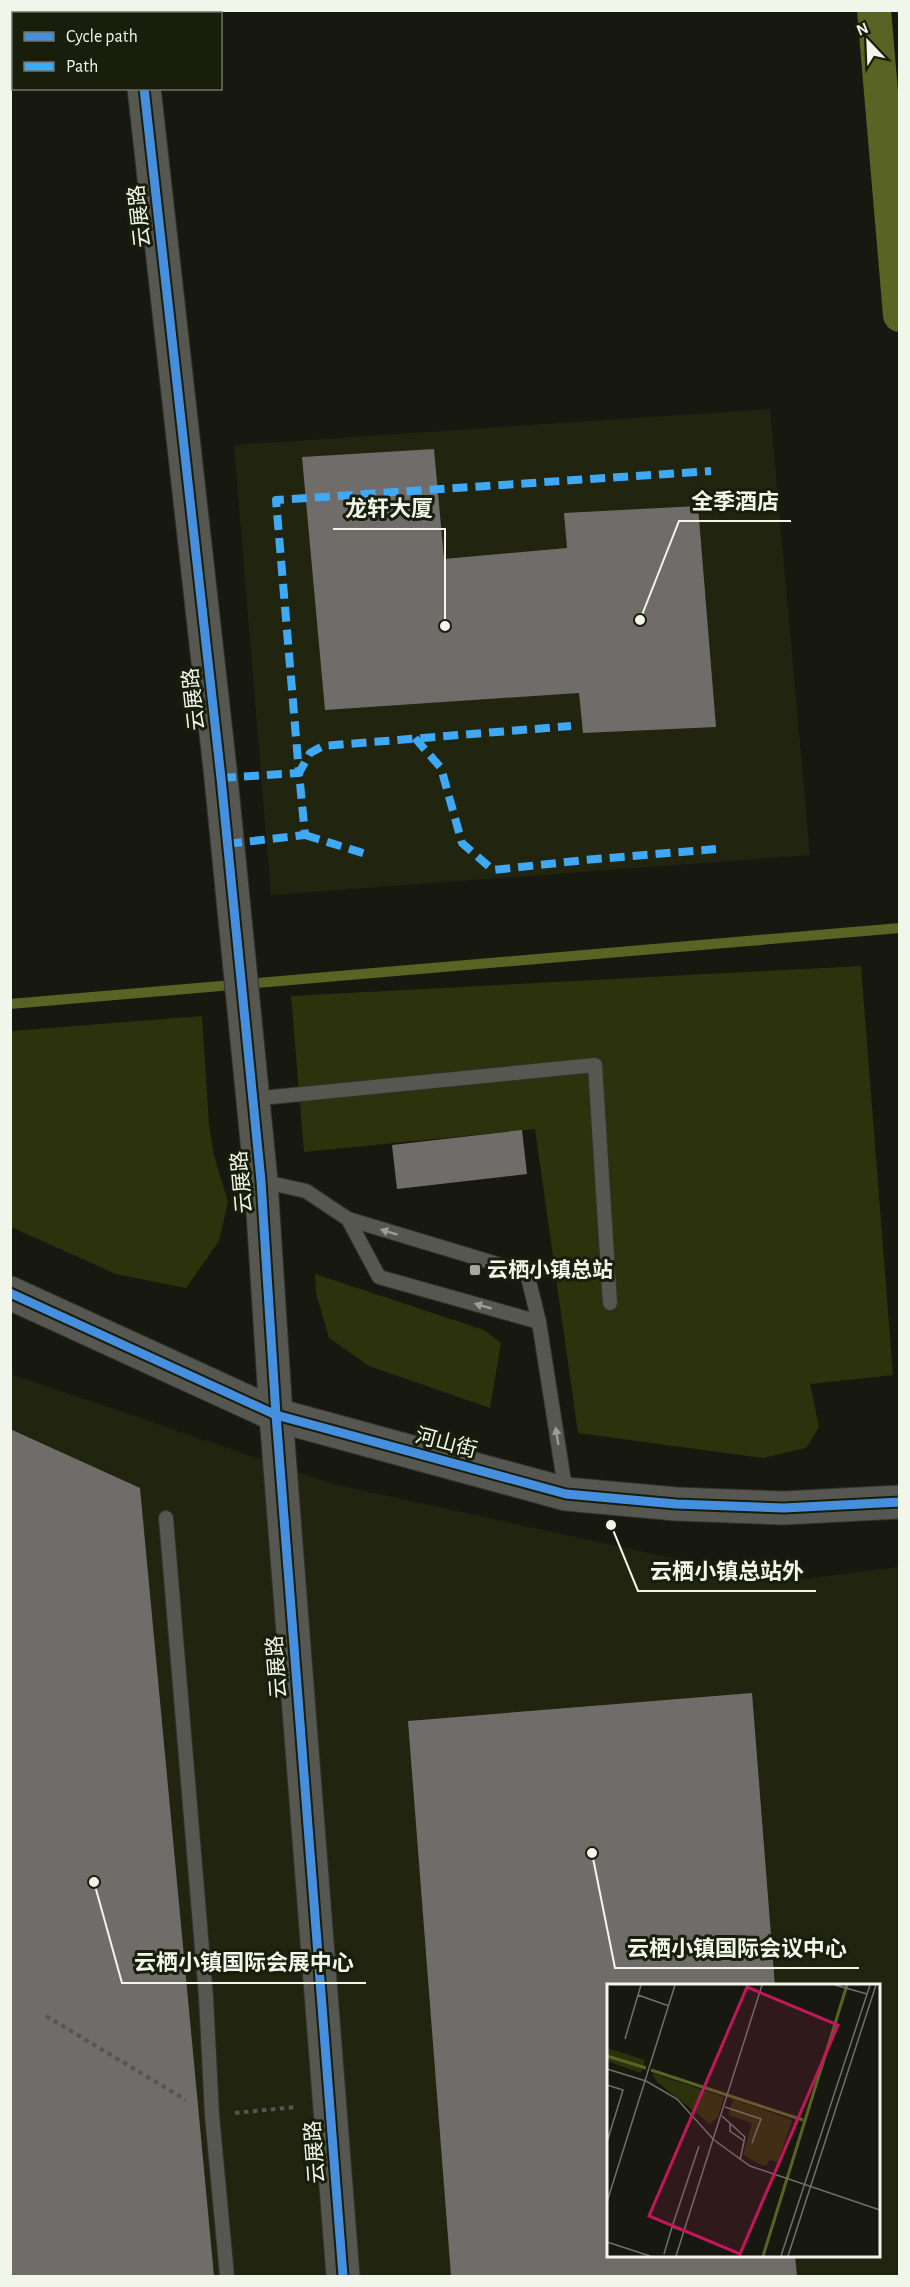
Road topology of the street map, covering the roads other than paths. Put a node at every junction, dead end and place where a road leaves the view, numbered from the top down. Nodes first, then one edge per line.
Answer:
1 (144, 90) edge
2 (252, 1099) junction
3 (261, 1181) junction
4 (348, 1220) junction
5 (10, 1293) edge
6 (610, 1303) dead end
7 (540, 1322) junction
8 (276, 1415) junction
9 (566, 1494) junction
10 (900, 1502) edge
11 (166, 1518) dead end
12 (227, 2277) edge
13 (343, 2277) edge

1 - 2 street, 云展路
2 - 3 street, 云展路
2 - 6 lane
3 - 4 lane
3 - 8 street, 云展路
7 -> 4 lane
7 -> 4 lane
5 - 8 street, 河山街
9 -> 7 lane
8 - 9 street, 河山街
8 - 13 street, 云展路
9 - 10 street, 河山街
11 - 12 lane

